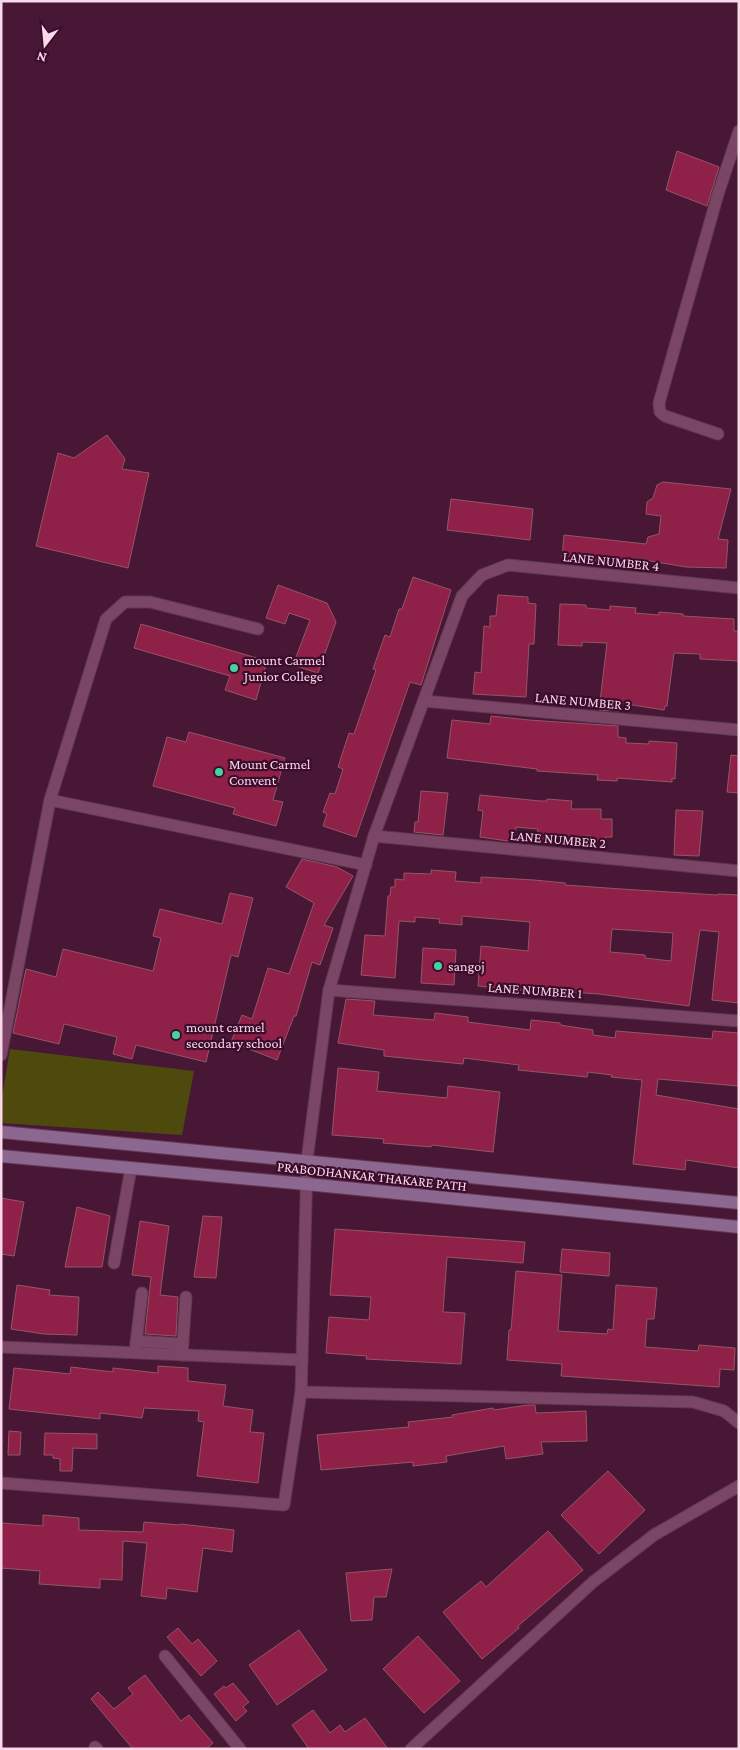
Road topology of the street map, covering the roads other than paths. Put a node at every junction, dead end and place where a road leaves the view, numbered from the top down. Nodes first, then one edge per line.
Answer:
1 (739, 131) edge
2 (718, 434) dead end
3 (739, 588) edge
4 (258, 629) dead end
5 (424, 701) junction
6 (739, 730) edge
7 (50, 800) junction
8 (374, 836) junction
9 (366, 865) junction
10 (739, 871) edge
11 (329, 990) junction
12 (739, 1021) edge
13 (1, 1055) edge
14 (1, 1132) edge
15 (1, 1156) edge
16 (307, 1160) junction
17 (131, 1168) junction
18 (306, 1184) junction
19 (739, 1203) edge
20 (739, 1227) edge
21 (114, 1262) dead end
22 (142, 1293) dead end
23 (186, 1297) dead end
24 (1, 1347) edge
25 (136, 1347) junction
26 (182, 1349) junction
27 (302, 1360) junction
28 (301, 1392) junction
29 (739, 1424) edge
30 (1, 1483) edge
31 (739, 1486) edge
32 (165, 1656) dead end
33 (234, 1747) edge
34 (411, 1749) edge

1 - 2 street
3 - 5 street, LANE NUMBER 4
4 - 7 street
5 - 6 street, LANE NUMBER 3
5 - 8 street
7 - 9 street
7 - 13 street
8 - 9 street
8 - 10 street, LANE NUMBER 2
9 - 11 street
11 - 12 street, LANE NUMBER 1
11 - 16 street
14 - 16 main road, PRABODHANKAR THAKARE PATH
15 - 17 main road, PRABODHANKAR THAKARE PATH
16 - 18 street
16 - 19 main road, PRABODHANKAR THAKARE PATH
17 - 18 main road, PRABODHANKAR THAKARE PATH
17 - 21 street
18 - 20 main road, PRABODHANKAR THAKARE PATH
18 - 27 street
22 - 25 street
23 - 26 street
24 - 25 street
25 - 26 street
26 - 27 street
27 - 28 street
28 - 29 street
28 - 30 street
31 - 34 street
32 - 33 street

